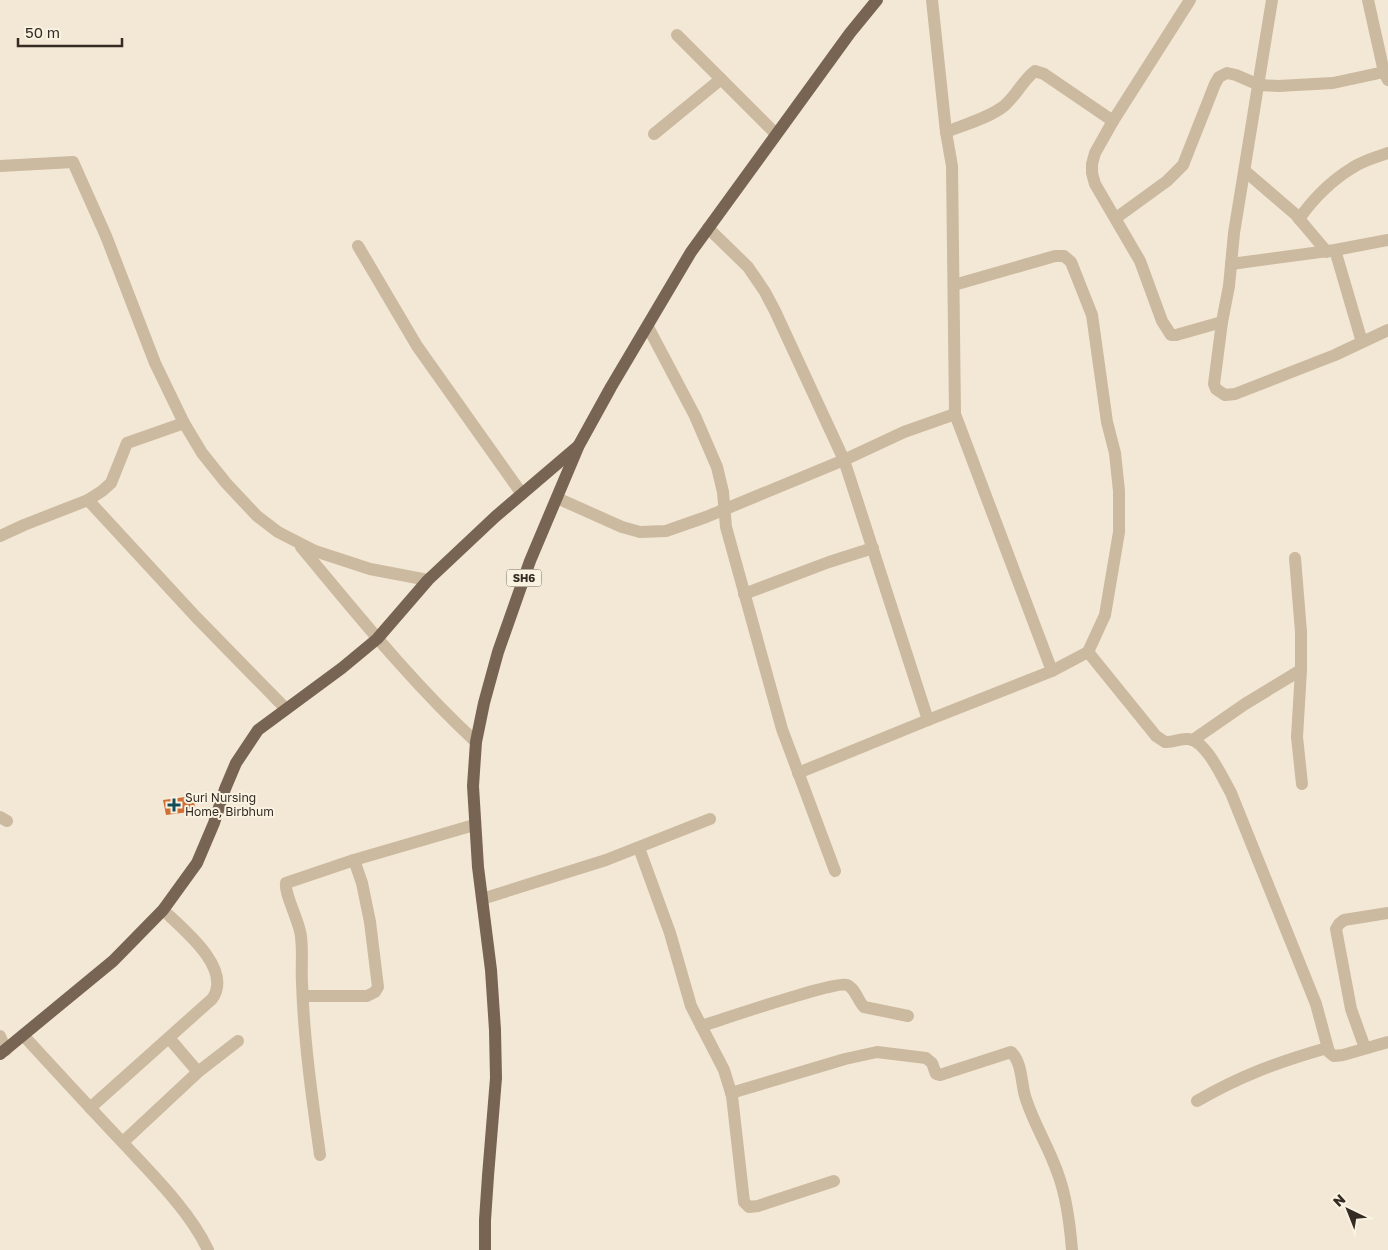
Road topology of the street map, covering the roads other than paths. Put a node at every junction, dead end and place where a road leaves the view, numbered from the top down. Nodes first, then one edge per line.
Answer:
1 (877, 0) edge
2 (932, 0) edge
3 (1190, 0) edge
4 (1272, 0) edge
5 (1368, 0) edge
6 (677, 35) dead end
7 (1386, 76) edge
8 (721, 79) junction
9 (1259, 85) junction
10 (1113, 121) junction
11 (946, 132) junction
12 (654, 134) dead end
13 (776, 134) junction
14 (1388, 153) edge
15 (0, 166) edge
16 (1244, 171) junction
17 (1116, 218) junction
18 (1299, 219) junction
19 (708, 228) junction
20 (1388, 240) edge
21 (358, 246) dead end
22 (1331, 251) junction
23 (1231, 264) junction
24 (954, 285) junction
25 (1222, 322) junction
26 (648, 327) junction
27 (1388, 330) edge
28 (1362, 342) junction
29 (955, 414) junction
30 (184, 423) junction
31 (579, 445) junction
32 (844, 460) junction
33 (522, 494) junction
34 (558, 498) junction
35 (88, 500) junction
36 (723, 509) junction
37 (1, 532) edge
38 (297, 542) junction
39 (873, 548) junction
40 (1295, 558) dead end
41 (428, 580) junction
42 (744, 594) junction
43 (377, 639) junction
44 (1088, 652) junction
45 (1301, 670) junction
46 (1052, 671) junction
47 (286, 709) junction
48 (928, 720) junction
49 (1193, 740) junction
50 (476, 742) junction
51 (798, 773) junction
52 (1302, 784) dead end
53 (710, 819) dead end
54 (474, 825) junction
55 (639, 848) junction
56 (354, 860) junction
57 (835, 871) dead end
58 (482, 899) junction
59 (163, 910) junction
60 (1388, 913) edge
61 (303, 996) junction
62 (908, 1016) dead end
63 (701, 1026) junction
64 (23, 1035) junction
65 (0, 1036) edge
66 (169, 1038) junction
67 (238, 1041) dead end
68 (1388, 1042) edge
69 (1327, 1048) junction
70 (1365, 1048) junction
71 (3, 1052) edge
72 (198, 1072) junction
73 (731, 1093) junction
74 (1196, 1101) dead end
75 (90, 1108) junction
76 (123, 1142) junction
77 (320, 1155) dead end
78 (834, 1181) dead end
79 (208, 1250) edge
80 (485, 1250) edge
81 (1072, 1250) edge

1 - 13 main road, SH6
2 - 11 street
3 - 10 street
4 - 9 street
5 - 7 street
6 - 8 street
7 - 9 street
8 - 12 street
8 - 13 street
9 - 16 street
9 - 17 street
10 - 11 street
10 - 17 street
11 - 24 street
13 - 19 main road, SH6
14 - 18 street
15 - 30 street
16 - 18 street
16 - 23 street
17 - 25 street
18 - 22 street
19 - 26 main road, SH6
19 - 32 street
20 - 22 street
21 - 33 street
22 - 23 street
22 - 28 street
23 - 25 street
24 - 29 street
24 - 44 street
25 - 28 street
26 - 31 main road, SH6
26 - 36 street
27 - 28 street
29 - 32 street
29 - 46 street
30 - 35 street
30 - 38 street
31 - 33 main road
31 - 34 main road, SH6
32 - 36 street
32 - 39 street
33 - 41 main road
34 - 36 street
34 - 50 main road, SH6
35 - 37 street
35 - 47 street
36 - 42 street
38 - 41 street
38 - 43 street
39 - 42 street
39 - 48 street
40 - 45 street
41 - 43 main road
42 - 51 street
43 - 47 main road
43 - 50 street
44 - 46 street
44 - 49 street
45 - 49 street
45 - 52 street
46 - 48 street
47 - 59 main road
48 - 51 street
49 - 69 street
50 - 54 main road, SH6
51 - 57 street
53 - 55 street
54 - 56 street
54 - 58 main road, SH6
55 - 58 street
55 - 63 street
56 - 61 street
56 - 61 street
58 - 80 main road, SH6
59 - 64 main road
59 - 66 street
60 - 70 street
61 - 77 street
62 - 63 street
63 - 73 street
64 - 71 main road
64 - 75 street
65 - 71 street
66 - 72 street
66 - 75 street
67 - 72 street
68 - 70 street
69 - 70 street
69 - 74 street
72 - 76 street
73 - 78 street
73 - 81 street
75 - 76 street
76 - 79 street

